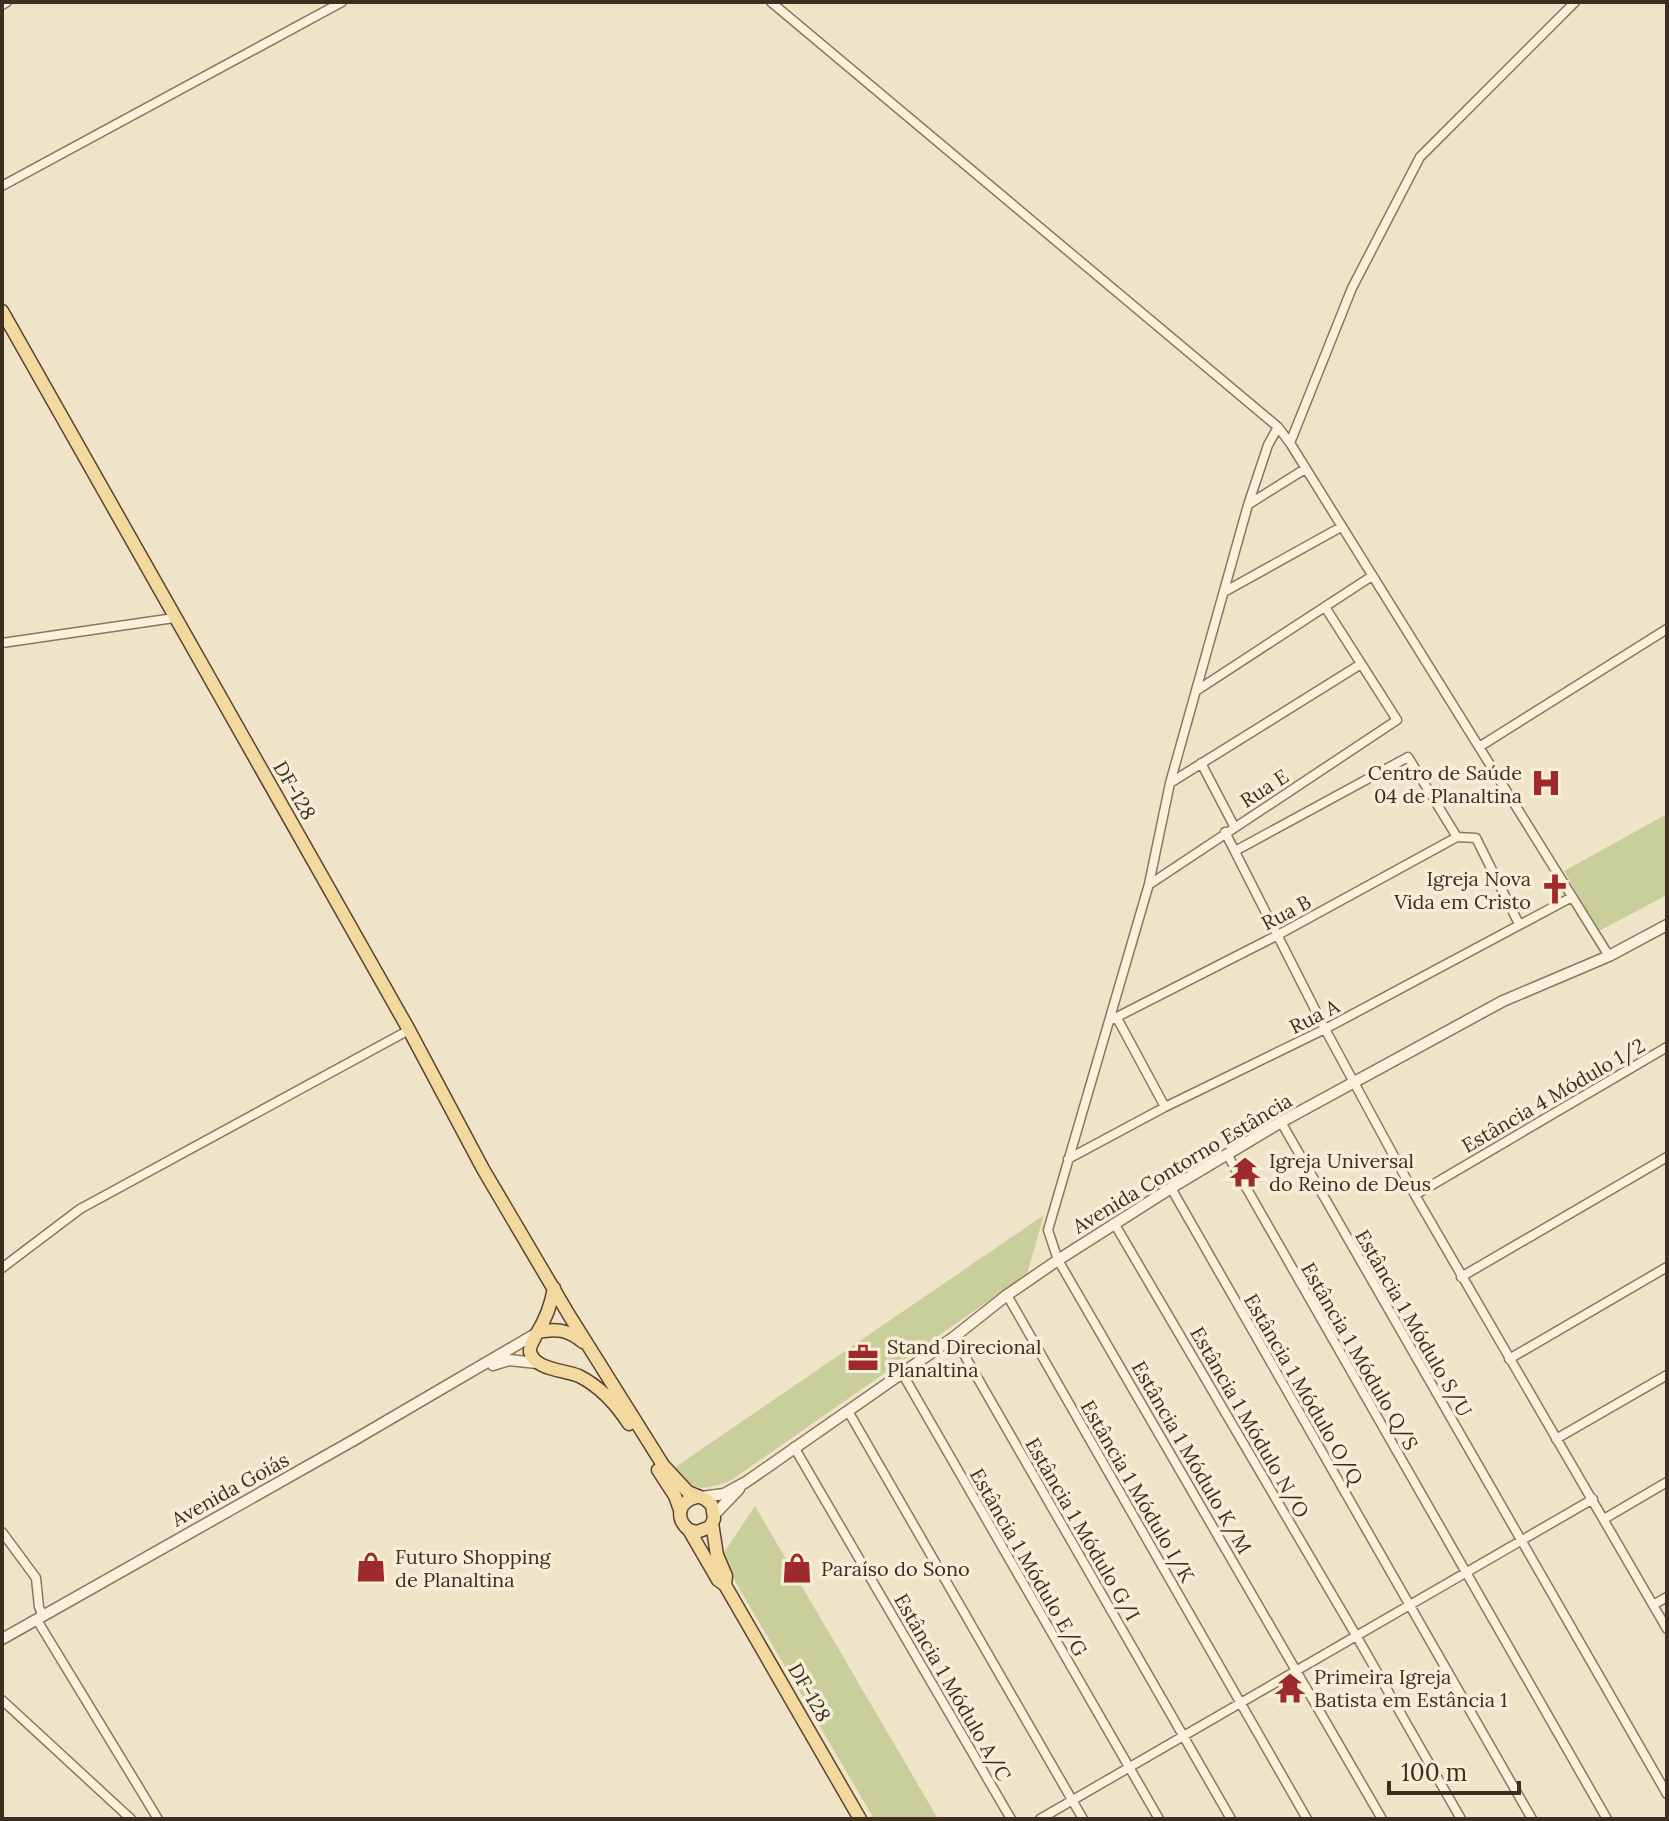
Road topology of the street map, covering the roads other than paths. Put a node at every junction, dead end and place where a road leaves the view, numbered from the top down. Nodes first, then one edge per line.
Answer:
1 (342, 2) edge
2 (771, 2) edge
3 (1575, 2) edge
4 (2, 186) edge
5 (2, 311) edge
6 (1278, 427) junction
7 (1290, 443) junction
8 (1305, 469) junction
9 (1248, 505) junction
10 (1341, 527) junction
11 (1372, 576) junction
12 (1224, 592) junction
13 (1325, 607) junction
14 (174, 618) junction
15 (1667, 629) edge
16 (2, 643) edge
17 (1361, 664) junction
18 (1196, 691) junction
19 (1479, 747) junction
20 (1201, 763) junction
21 (1170, 783) junction
22 (1234, 826) junction
23 (1225, 832) junction
24 (1457, 837) junction
25 (1235, 851) junction
26 (1149, 884) junction
27 (1572, 897) junction
28 (1519, 924) junction
29 (1667, 925) edge
30 (1276, 936) junction
31 (1609, 956) junction
32 (1114, 1019) junction
33 (1325, 1029) junction
34 (409, 1030) junction
35 (1667, 1047) edge
36 (1353, 1083) junction
37 (1165, 1107) junction
38 (1281, 1122) junction
39 (1227, 1154) junction
40 (1667, 1157) edge
41 (1068, 1159) junction
42 (1171, 1188) junction
43 (1415, 1195) junction
44 (1114, 1223) junction
45 (1058, 1260) junction
46 (1667, 1267) edge
47 (2, 1268) edge
48 (1461, 1277) junction
49 (554, 1288) junction
50 (1007, 1295) junction
51 (538, 1332) junction
52 (954, 1337) junction
53 (594, 1353) junction
54 (1509, 1359) junction
55 (537, 1363) junction
56 (475, 1371) junction
57 (902, 1373) junction
58 (1667, 1375) edge
59 (578, 1376) junction
60 (848, 1411) junction
61 (1556, 1439) junction
62 (794, 1447) junction
63 (746, 1482) junction
64 (1667, 1482) edge
65 (699, 1497) junction
66 (1593, 1499) junction
67 (680, 1510) junction
68 (714, 1518) junction
69 (1604, 1519) junction
70 (689, 1530) junction
71 (2, 1532) edge
72 (1520, 1541) junction
73 (1465, 1573) junction
74 (725, 1585) junction
75 (1667, 1597) edge
76 (1653, 1605) junction
77 (1409, 1606) junction
78 (40, 1618) junction
79 (1667, 1629) edge
80 (1357, 1637) junction
81 (2, 1639) edge
82 (1297, 1671) junction
83 (2, 1700) edge
84 (1240, 1704) junction
85 (1184, 1737) junction
86 (1129, 1767) junction
87 (1667, 1794) edge
88 (1072, 1801) junction
89 (131, 1819) edge
90 (158, 1819) edge
91 (860, 1819) edge
92 (1011, 1819) edge
93 (1040, 1819) edge
94 (1083, 1819) edge
95 (1159, 1819) edge
96 (1231, 1819) edge
97 (1307, 1819) edge
98 (1382, 1819) edge
99 (1461, 1819) edge
100 (1532, 1819) edge
101 (1607, 1819) edge

1 - 4 street
2 - 6 street
3 - 7 street
5 - 14 main road, DF-128 / DF-128
6 - 7 street
6 - 9 street, Estância 1 Módulo K/M
7 - 8 street
8 - 9 street
8 - 10 street
9 - 12 street, Estância 1 Módulo K/M
10 - 11 street
10 - 12 street
11 - 13 street
11 - 19 street
12 - 18 street, Estância 1 Módulo K/M
13 - 17 street
13 - 18 street
14 - 16 street
14 - 34 main road, DF-128 / DF-128
15 - 19 street
17 - 20 street
17 - 22 street, Rua E
18 - 21 street, Estância 1 Módulo K/M
19 - 27 street
20 - 21 street
20 - 22 street
21 - 26 street, Estância 1 Módulo K/M
22 - 23 street, Rua E
23 - 25 street
23 - 26 street, Rua E
24 - 25 street
24 - 28 street
24 - 30 street, Rua B
25 - 30 street
26 - 32 street, Estância 1 Módulo K/M
27 - 28 street, Rua A
27 - 31 street
28 - 33 street, Rua A
29 - 31 street, Avenida Contorno Estância
30 - 32 street, Rua B
30 - 33 street
31 - 36 street, Avenida Contorno Estância
32 - 37 street
32 - 41 street, Estância 1 Módulo K/M
33 - 36 street
33 - 37 street, Rua A
34 - 47 street
34 - 49 main road, DF-128 / DF-128
35 - 43 street, Estância 4 Módulo 1/2
36 - 38 street, Avenida Contorno Estância
36 - 43 street
37 - 41 street, Rua A
38 - 39 street, Avenida Contorno Estância
38 - 72 street, Estância 1 Módulo S/U
39 - 42 street, Avenida Contorno Estância
39 - 73 street, Estância 1 Módulo Q/S
40 - 48 street
41 - 45 street, Estância 1 Módulo K/M
42 - 44 street, Avenida Contorno Estância
42 - 77 street, Estância 1 Módulo O/Q
43 - 48 street
44 - 45 street, Avenida Contorno Estância
44 - 80 street, Estância 1 Módulo N/O
45 - 50 street, Avenida Contorno Estância
45 - 82 street, Estância 1 Módulo K/M
46 - 54 street
48 - 54 street
49 - 51 main road
49 - 53 main road, DF-128 / DF-128
50 - 52 street, Avenida Contorno Estância
50 - 84 street, Estância 1 Módulo I/K
51 - 53 main road
51 - 55 main road
51 - 56 street, Avenida Goiás
52 - 57 street, Avenida Contorno Estância
52 - 85 street, Estância 1 Módulo G/I
53 - 59 main road
53 - 65 main road, DF-128 / DF-128
54 - 61 street
55 - 56 street, Avenida Goiás
55 - 59 main road, DF-128
56 - 78 street, Avenida Goiás
57 - 60 street, Avenida Contorno Estância
57 - 86 street, Estância 1 Módulo E/G
58 - 61 street
59 - 67 main road, DF-128
60 - 62 street, Avenida Contorno Estância
60 - 88 street
61 - 66 street
62 - 63 street, Avenida Contorno Estância
62 - 92 street, Estância 1 Módulo A/C
63 - 65 street, Avenida Contorno Estância
63 - 68 street, Avenida Contorno Estância
64 - 69 street
65 - 67 main road
65 - 68 main road, DF-128
66 - 69 street
66 - 72 street
67 - 70 main road, DF-128
68 - 70 main road
68 - 74 main road, DF-128 / DF-128
69 - 76 street
70 - 74 main road, DF-128 / DF-128
71 - 78 street
72 - 73 street
72 - 87 street, Estância 1 Módulo S/U
73 - 77 street
73 - 101 street, Estância 1 Módulo Q/S
74 - 91 main road, DF-128 / DF-128
75 - 76 street
76 - 79 street
77 - 80 street
77 - 100 street, Estância 1 Módulo O/Q
78 - 81 street, Avenida Goiás
78 - 90 street
80 - 82 street
80 - 99 street, Estância 1 Módulo N/O
82 - 84 street
82 - 98 street, Estância 1 Módulo K/M
83 - 89 street
84 - 85 street
84 - 97 street, Estância 1 Módulo I/K
85 - 86 street
85 - 96 street, Estância 1 Módulo G/I
86 - 88 street
86 - 95 street, Estância 1 Módulo E/G
88 - 93 street
88 - 94 street

